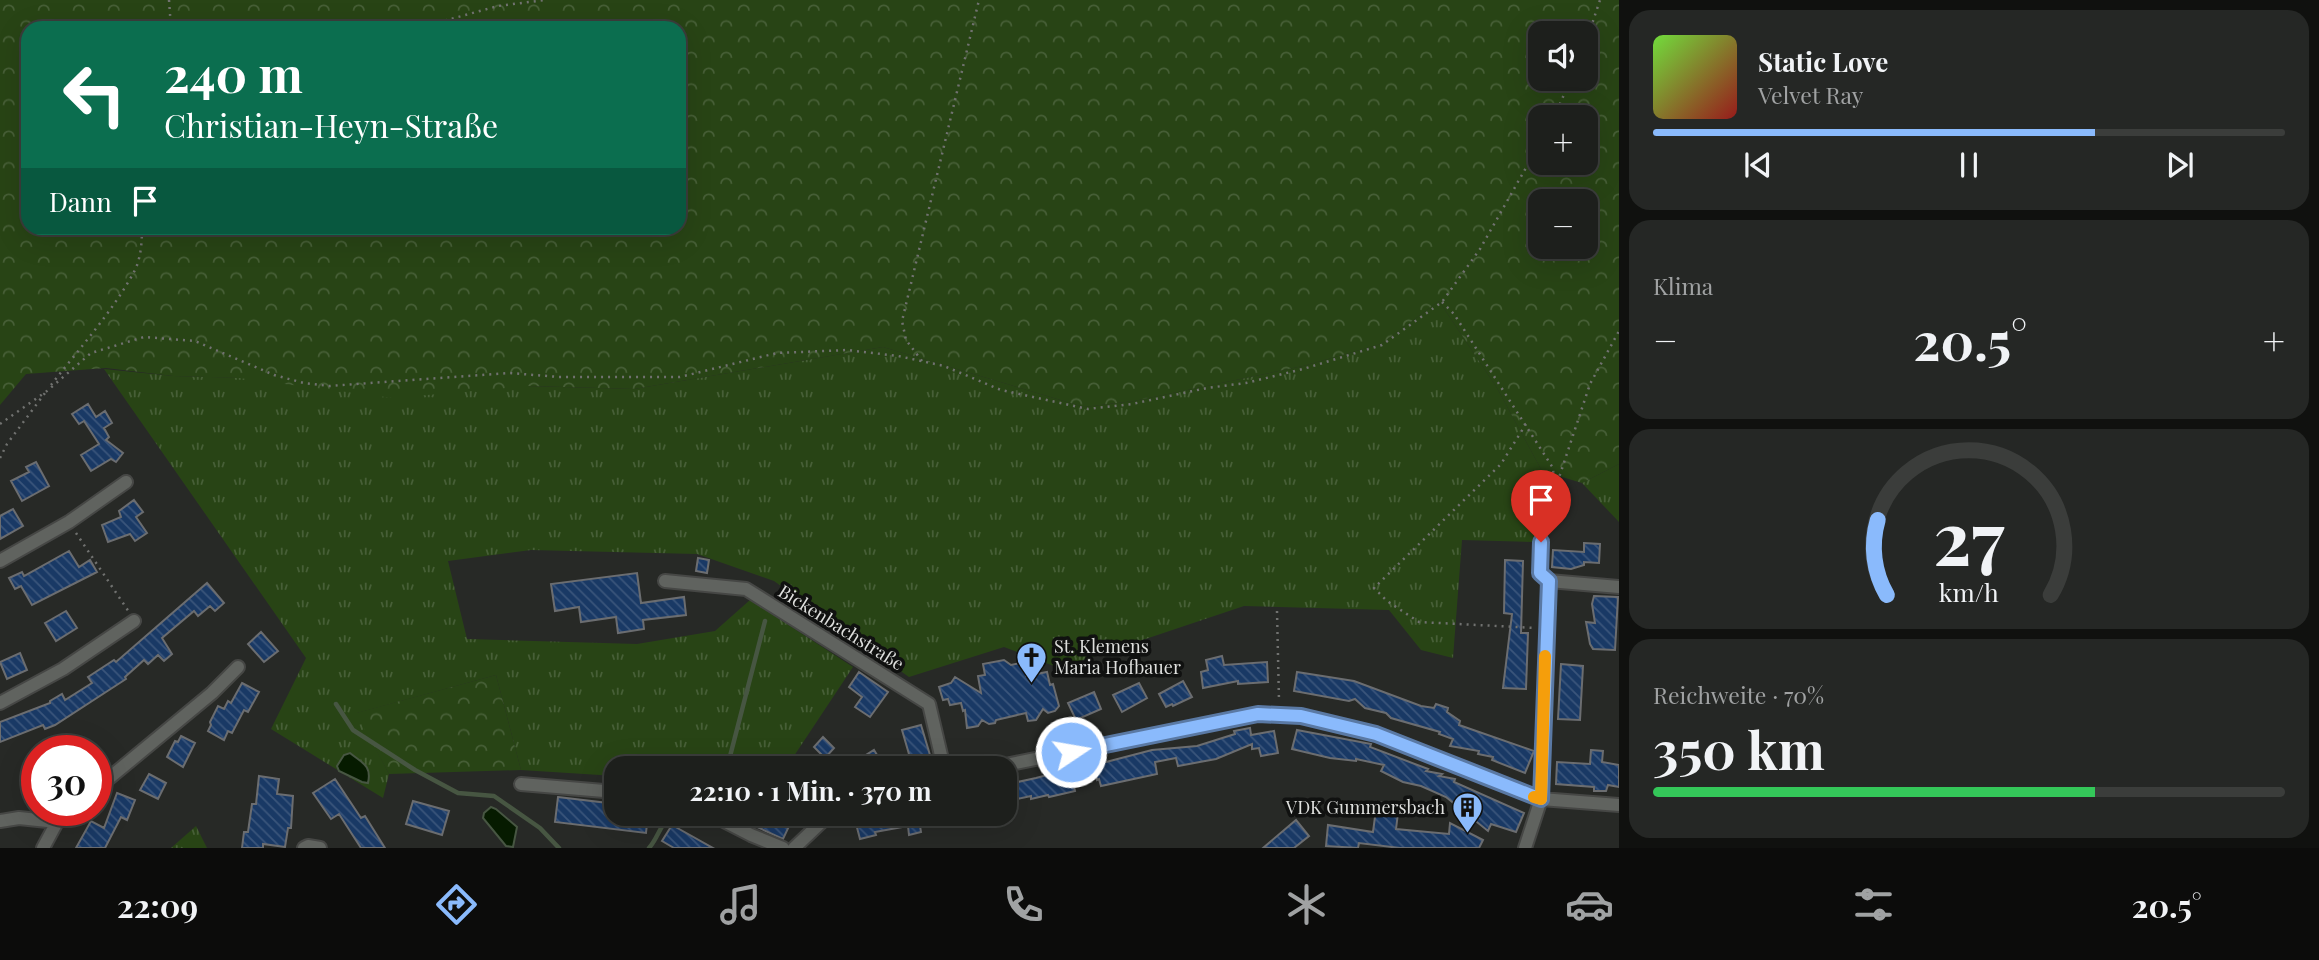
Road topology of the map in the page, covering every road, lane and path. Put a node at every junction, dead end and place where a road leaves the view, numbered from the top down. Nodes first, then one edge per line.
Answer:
1 (169, 0) edge
2 (545, 0) edge
3 (979, 0) edge
4 (1600, 0) edge
5 (170, 21) edge
6 (443, 21) edge
7 (1593, 21) edge
8 (1528, 164) edge
9 (142, 235) edge
10 (1442, 302) junction
11 (1619, 331) edge
12 (922, 361) junction
13 (47, 391) junction
14 (0, 424) edge
15 (1526, 424) junction
16 (0, 458) edge
17 (126, 482) dead end
18 (1555, 489) junction
19 (69, 522) junction
20 (1541, 542) joint
21 (0, 561) edge
22 (665, 581) dead end
23 (1549, 581) junction
24 (1619, 587) edge
25 (1277, 611) dead end
26 (134, 621) joint
27 (1546, 629) junction
28 (237, 667) dead end
29 (0, 703) edge
30 (1280, 715) junction
31 (941, 756) edge
32 (1017, 763) edge
33 (112, 776) edge
34 (521, 784) dead end
35 (604, 791) edge
36 (1541, 799) junction
37 (1619, 805) edge
38 (21, 818) edge
39 (0, 821) edge
40 (55, 826) edge
41 (733, 826) edge
42 (817, 826) edge
43 (43, 848) edge
44 (304, 848) edge
45 (320, 848) edge
46 (783, 848) edge
47 (794, 848) edge
48 (1525, 848) edge

1 - 5 path
2 - 6 path
3 - 12 path
4 - 7 path
8 - 10 path
9 - 13 path
10 - 12 path
10 - 15 path
11 - 18 path
12 - 13 path
13 - 14 path
13 - 16 path
15 - 18 path
15 - 27 path
17 - 19 street
18 - 20 path
19 - 21 street
19 - 26 path
20 - 23 street
22 - 31 street, Bickenbachstraße
23 - 24 street
23 - 27 street
25 - 30 path
26 - 29 street
27 - 36 street
28 - 33 street
30 - 32 street
30 - 36 street
34 - 35 street
36 - 37 street
36 - 48 street
38 - 39 street
40 - 43 street
41 - 46 street
42 - 47 street
44 - 45 street

